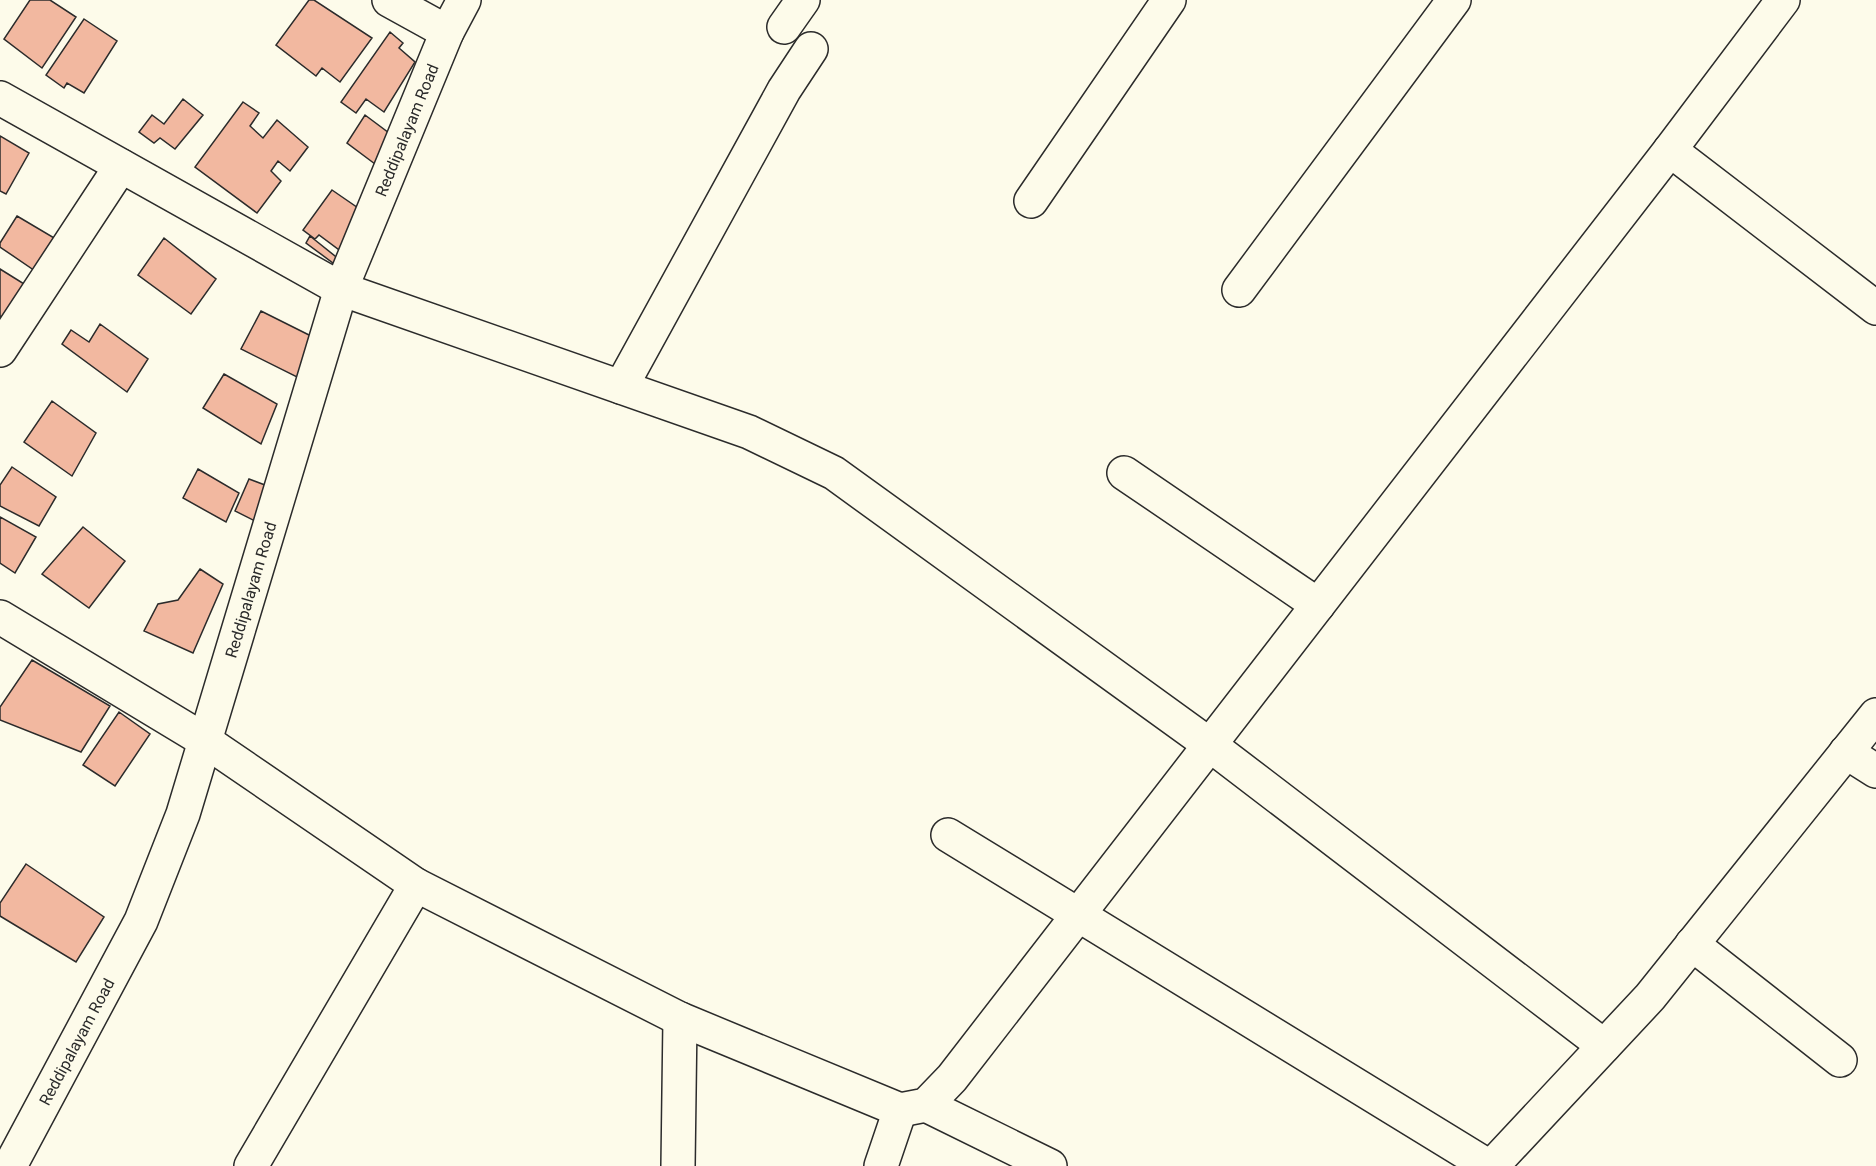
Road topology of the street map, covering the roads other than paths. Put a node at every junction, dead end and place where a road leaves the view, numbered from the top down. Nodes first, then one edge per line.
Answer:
1 (389, 0) edge
2 (464, 0) edge
3 (803, 0) edge
4 (1169, 0) edge
5 (1454, 0) edge
6 (1783, 0) edge
7 (784, 27) dead end
8 (447, 32) junction
9 (811, 49) dead end
10 (0, 98) edge
11 (1670, 150) junction
12 (121, 166) junction
13 (1031, 201) dead end
14 (341, 289) junction
15 (1239, 290) dead end
16 (1876, 308) edge
17 (0, 350) edge
18 (621, 387) junction
19 (1124, 472) dead end
20 (1318, 605) junction
21 (0, 617) edge
22 (1876, 715) edge
23 (204, 740) junction
24 (1210, 745) junction
25 (1846, 752) junction
26 (1876, 771) edge
27 (948, 835) dead end
28 (416, 885) junction
29 (1078, 915) junction
30 (1692, 944) junction
31 (680, 1019) junction
32 (1604, 1046) junction
33 (1840, 1060) dead end
34 (913, 1107) junction
35 (10, 1166) edge
36 (251, 1166) edge
37 (678, 1166) edge
38 (881, 1166) edge
39 (1050, 1166) edge
40 (1490, 1166) edge

1 - 8 street
2 - 8 street, Reddipalayam Road
3 - 7 street
4 - 13 street
5 - 15 street
6 - 11 street
8 - 14 street, Reddipalayam Road
9 - 18 street
10 - 12 street
11 - 16 street
11 - 20 street
12 - 14 street
12 - 17 street
14 - 18 street
14 - 23 street, Reddipalayam Road
18 - 24 street
19 - 20 street
20 - 24 street
21 - 23 street
22 - 25 street
23 - 28 street
23 - 35 street, Reddipalayam Road
24 - 29 street
24 - 32 street
25 - 26 street
25 - 30 street
27 - 29 street
28 - 31 street
28 - 36 street
29 - 34 street
29 - 40 street
30 - 32 street
30 - 33 street
31 - 34 street
31 - 37 street
32 - 40 street
34 - 38 street
34 - 39 street

